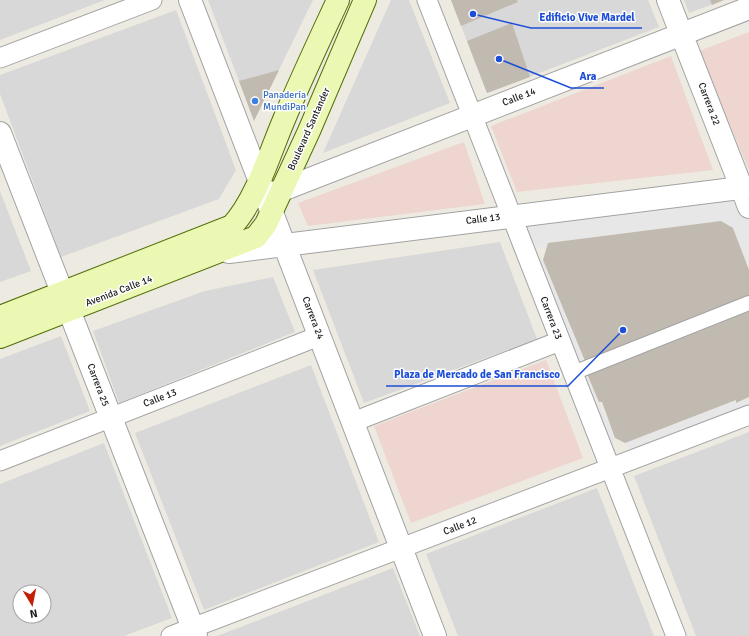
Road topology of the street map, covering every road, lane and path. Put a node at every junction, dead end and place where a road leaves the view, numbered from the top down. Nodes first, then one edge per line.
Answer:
1 (152, 0) edge
2 (190, 0) edge
3 (338, 0) edge
4 (365, 0) edge
5 (427, 0) edge
6 (668, 0) edge
7 (749, 8) edge
8 (682, 34) junction
9 (0, 58) edge
10 (472, 116) junction
11 (0, 133) edge
12 (305, 139) junction
13 (334, 169) junction
14 (746, 194) edge
15 (265, 196) junction
16 (511, 216) junction
17 (236, 235) junction
18 (284, 245) junction
19 (218, 253) junction
20 (65, 302) junction
21 (749, 303) edge
22 (0, 317) edge
23 (320, 336) junction
24 (0, 337) edge
25 (560, 341) junction
26 (573, 373) junction
27 (749, 415) edge
28 (111, 418) junction
29 (352, 422) junction
30 (0, 461) edge
31 (610, 468) junction
32 (401, 548) junction
33 (195, 632) edge
34 (171, 636) edge
35 (435, 636) edge
36 (676, 636) edge

1 - 9 street
2 - 15 street, Carrera 24
3 - 15 main road, Boulevard Santander
4 - 12 main road, Boulevard Santander
5 - 10 street, Carrera 23
6 - 8 street, Carrera 22
7 - 8 street, Calle 14
8 - 10 street, Calle 14
8 - 14 street, Carrera 22
10 - 13 street, Calle 14
10 - 16 street, Carrera 23
11 - 20 street, Carrera 25
12 - 13 street
12 - 15 main road, Boulevard Santander
13 - 15 street, Calle 14
14 - 16 street, Calle 13
15 - 17 main road, Boulevard Santander
15 - 18 street, Carrera 24
16 - 18 street, Calle 13
16 - 25 street, Carrera 23
17 - 19 main road, Avenida Calle 14
17 - 20 main road, Avenida Calle 14
18 - 19 street, Calle 13
18 - 23 street, Carrera 24
19 - 20 main road, Avenida Calle 14
20 - 22 main road, Avenida Calle 14
20 - 24 main road, Avenida Calle 14
20 - 28 street, Carrera 25
21 - 26 street
23 - 28 street, Calle 13
23 - 29 street, Carrera 24
25 - 26 street, Carrera 23
25 - 29 street
26 - 31 street, Carrera 23
27 - 31 street, Calle 12
28 - 30 street, Calle 13
28 - 33 street, Carrera 25
29 - 32 street, Carrera 24
31 - 32 street, Calle 12
31 - 36 street, Carrera 23
32 - 33 street, Calle 12
32 - 35 street, Carrera 24
33 - 34 street, Calle 12

